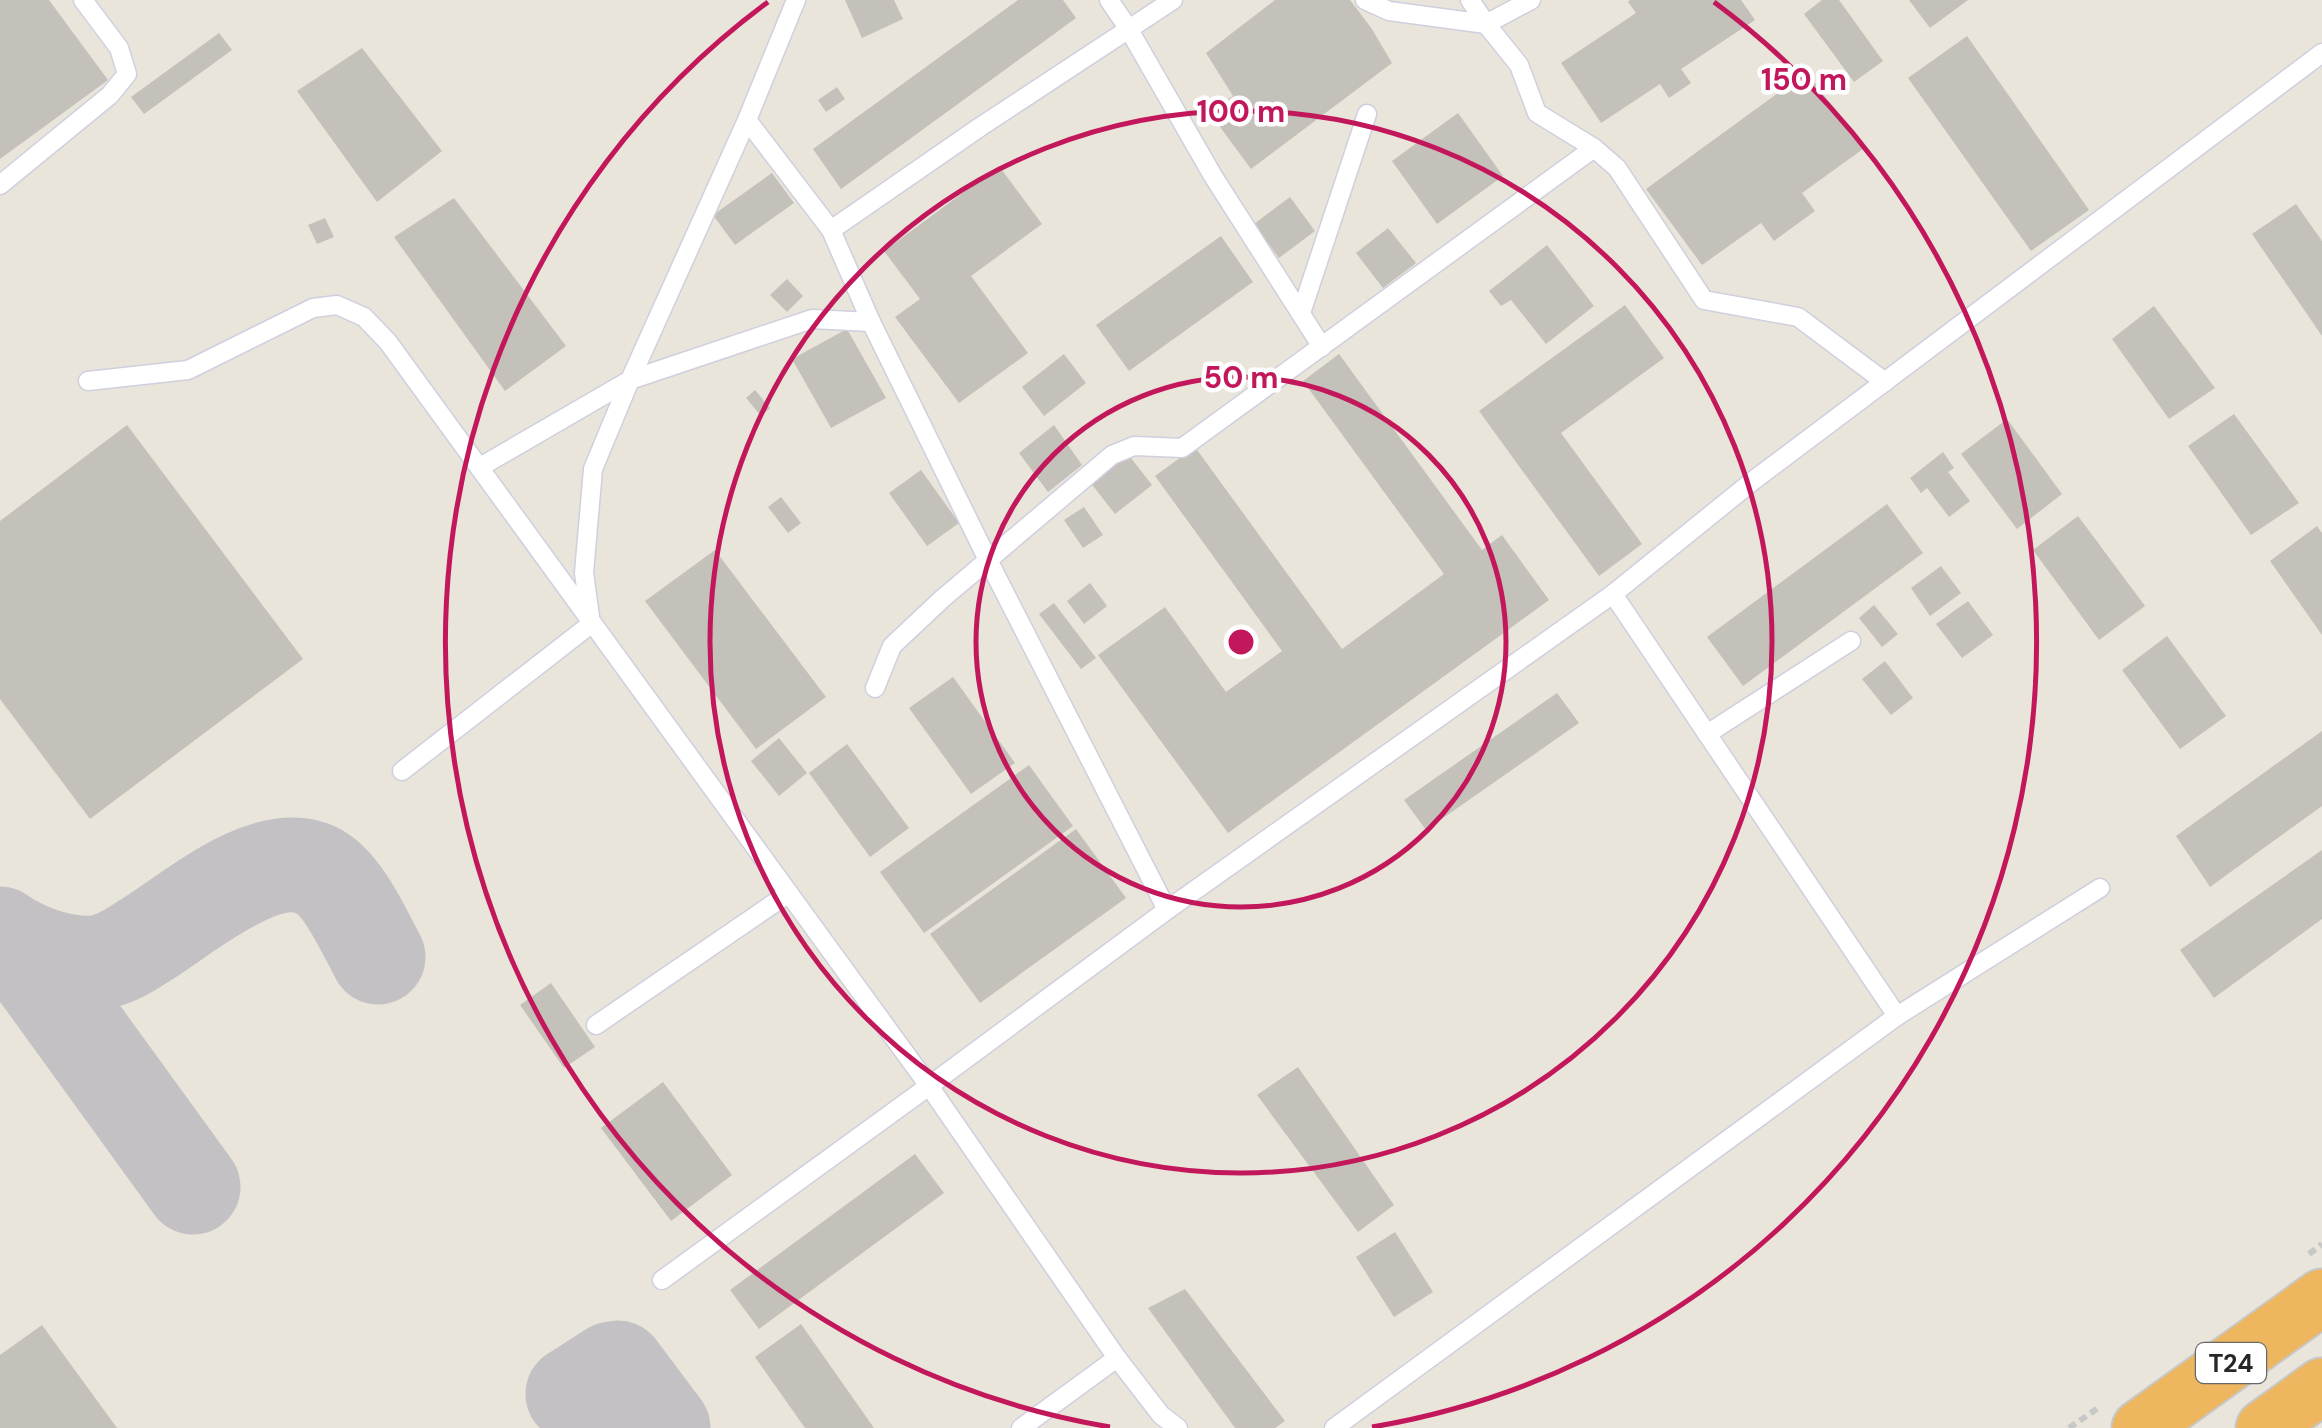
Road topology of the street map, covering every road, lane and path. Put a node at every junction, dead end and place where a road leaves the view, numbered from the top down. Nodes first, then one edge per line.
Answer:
1 (83, 0) edge
2 (796, 0) edge
3 (1109, 0) edge
4 (1173, 0) edge
5 (1365, 0) edge
6 (1470, 0) edge
7 (1531, 0) edge
8 (1486, 24) junction
9 (1128, 28) junction
10 (2322, 54) edge
11 (1367, 114) dead end
12 (748, 120) junction
13 (1594, 148) junction
14 (0, 185) edge
15 (831, 230) junction
16 (1301, 314) junction
17 (871, 322) junction
18 (1322, 347) junction
19 (630, 380) junction
20 (88, 381) dead end
21 (1885, 382) junction
22 (480, 467) junction
23 (988, 560) junction
24 (1613, 594) junction
25 (592, 624) junction
26 (1851, 641) dead end
27 (876, 688) dead end
28 (1707, 734) junction
29 (402, 771) dead end
30 (2100, 888) dead end
31 (789, 893) junction
32 (1166, 910) junction
33 (1897, 1016) junction
34 (596, 1025) dead end
35 (929, 1086) junction
36 (662, 1280) dead end
37 (2322, 1298) edge
38 (1116, 1358) junction
39 (2322, 1386) edge
40 (1021, 1428) edge
41 (1178, 1428) edge
42 (1334, 1428) edge
43 (2140, 1428) edge
44 (2264, 1428) edge

1 - 14 lane
2 - 12 lane
3 - 9 lane
4 - 9 lane
5 - 8 lane
6 - 8 lane
7 - 8 lane
8 - 13 lane
9 - 15 lane
9 - 16 lane
10 - 21 lane
11 - 16 lane
12 - 15 lane
12 - 19 lane
13 - 18 lane
13 - 21 lane
15 - 17 lane
16 - 18 lane
17 - 19 lane
17 - 23 lane
18 - 23 lane
19 - 22 lane
19 - 25 lane
20 - 22 lane
21 - 24 lane
22 - 25 lane
23 - 27 lane
23 - 32 lane
24 - 28 lane
24 - 32 lane
25 - 29 lane
25 - 31 lane
26 - 28 lane
28 - 33 lane
30 - 33 lane
31 - 34 lane
31 - 35 lane
32 - 35 lane
33 - 42 lane
35 - 36 lane
35 - 38 lane
37 - 43 highway, T24
38 - 40 lane
38 - 41 lane
39 - 44 highway, T24

